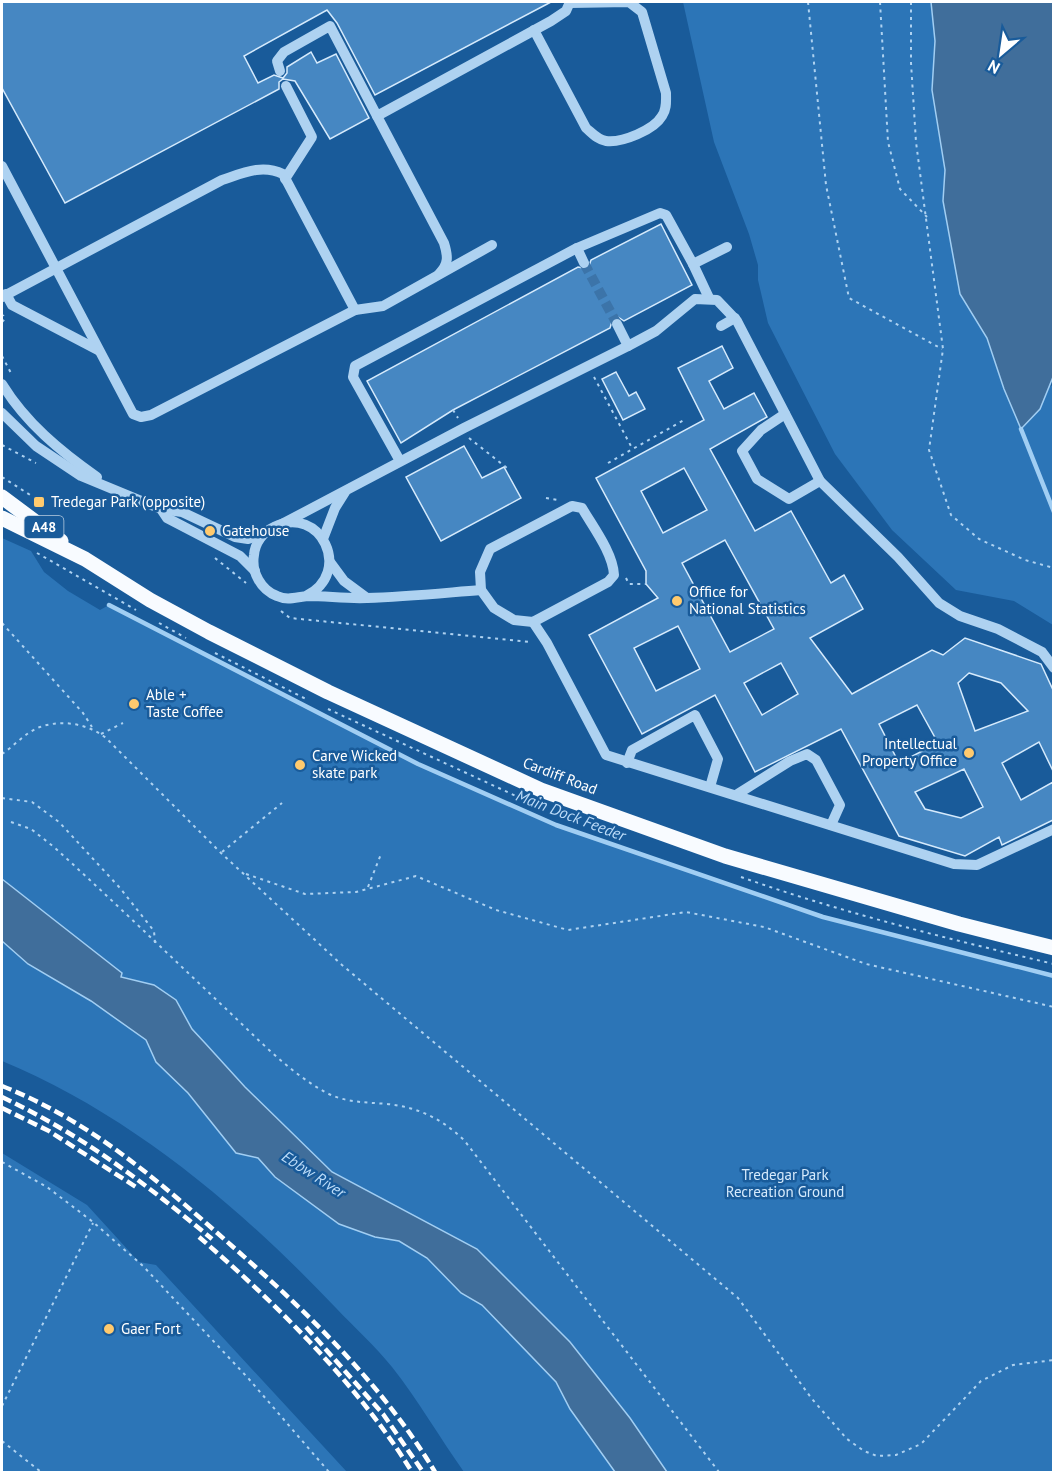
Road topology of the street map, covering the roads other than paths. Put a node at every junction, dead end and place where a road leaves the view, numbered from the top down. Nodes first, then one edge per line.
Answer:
1 (570, 2) edge
2 (534, 30) junction
3 (280, 71) dead end
4 (286, 86) dead end
5 (377, 116) junction
6 (2, 166) edge
7 (285, 179) junction
8 (492, 245) dead end
9 (727, 247) dead end
10 (577, 248) junction
11 (585, 263) tunnel mouth
12 (693, 264) junction
13 (55, 267) junction
14 (437, 276) junction
15 (4, 296) edge
16 (709, 298) junction
17 (356, 310) junction
18 (735, 318) junction
19 (617, 324) tunnel mouth
20 (721, 326) dead end
21 (628, 346) junction
22 (98, 350) junction
23 (2, 384) edge
24 (2, 413) edge
25 (785, 414) junction
26 (400, 461) junction
27 (820, 482) junction
28 (108, 485) junction
29 (347, 489) junction
30 (2, 497) edge
31 (160, 509) junction
32 (2, 518) edge
33 (282, 524) junction
34 (265, 533) junction
35 (323, 538) junction
36 (85, 559) junction
37 (330, 562) junction
38 (255, 571) junction
39 (481, 590) junction
40 (306, 596) junction
41 (367, 598) junction
42 (533, 622) junction
43 (1053, 668) edge
44 (627, 763) junction
45 (710, 787) junction
46 (736, 795) junction
47 (831, 825) junction
48 (1053, 829) edge
49 (1053, 948) edge

1 - 2 lane
1 - 2 lane
2 - 5 lane
3 - 5 lane
4 - 7 lane
5 - 14 lane
6 - 13 lane
7 - 13 lane
7 - 17 lane
8 - 14 lane
9 - 12 lane
10 - 11 lane
10 - 12 lane
10 - 26 lane
12 - 16 lane
13 - 15 lane
13 - 22 lane
14 - 17 lane
15 - 22 lane
16 - 18 lane
16 - 21 lane
17 - 22 lane
18 - 20 lane
18 - 25 lane
19 - 21 lane
21 - 26 lane
23 - 28 lane
24 - 28 lane
25 - 27 lane
25 - 27 lane
26 - 29 lane
27 - 43 lane
28 - 31 lane
29 - 33 lane
29 - 35 lane
30 - 36 main road, Cardiff Road / A48
31 - 34 lane
31 - 38 lane
32 - 36 main road, Cardiff Road / A48
33 - 34 lane
33 - 35 lane
34 - 38 lane
35 - 37 lane
36 - 49 main road, Cardiff Road / A48
37 - 40 lane
37 - 41 lane
38 - 40 lane
39 - 41 lane
39 - 42 lane
39 - 42 lane
40 - 41 lane
42 - 44 lane
44 - 45 lane
44 - 45 lane
45 - 46 lane
46 - 47 lane
46 - 47 lane
47 - 48 lane

